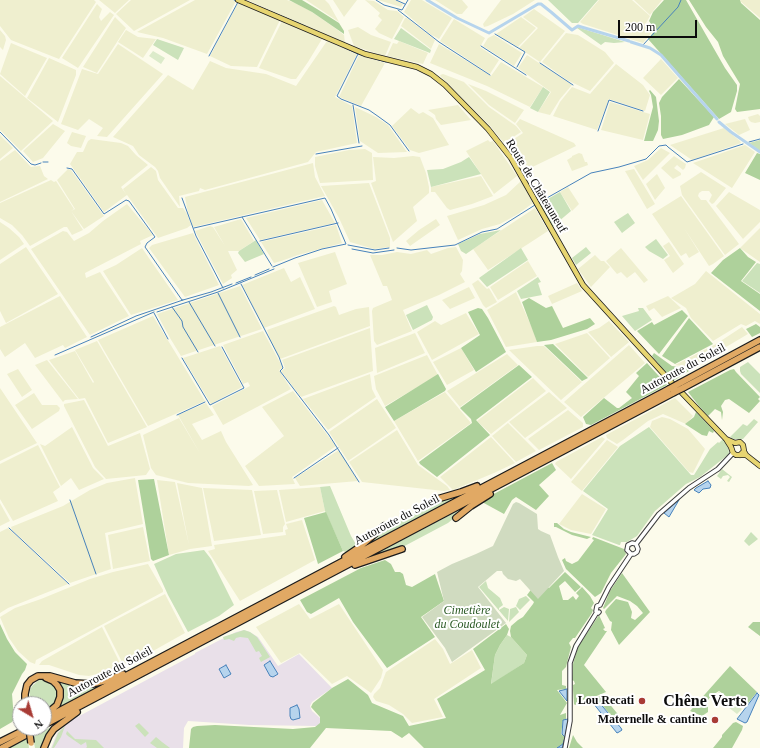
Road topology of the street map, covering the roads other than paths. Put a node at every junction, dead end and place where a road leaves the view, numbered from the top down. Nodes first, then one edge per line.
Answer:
1 (238, 0) edge
2 (760, 340) edge
3 (760, 347) edge
4 (672, 382) dead end
5 (682, 388) junction
6 (671, 391) junction
7 (726, 439) junction
8 (735, 442) junction
9 (731, 447) junction
10 (733, 453) junction
11 (743, 453) junction
12 (550, 458) junction
13 (760, 466) edge
14 (509, 474) junction
15 (434, 500) dead end
16 (456, 518) dead end
17 (384, 526) dead end
18 (636, 544) junction
19 (402, 550) dead end
20 (630, 554) junction
21 (324, 574) junction
22 (144, 666) junction
23 (105, 693) junction
24 (25, 696) edge
25 (27, 696) edge
26 (52, 709) edge
27 (52, 716) edge
28 (52, 722) edge
29 (12, 736) edge
30 (24, 736) edge
31 (0, 742) edge
32 (2, 748) edge
33 (44, 748) edge
34 (565, 748) edge

1 - 4 main road, Route de Châteauneuf
2 - 5 highway, Autoroute du Soleil
3 - 5 highway, Autoroute du Soleil
5 - 6 highway, Autoroute du Soleil, bridge
5 - 7 main road
6 - 12 highway, Autoroute du Soleil
6 - 14 highway, Autoroute du Soleil
7 - 8 main road
7 - 9 main road
8 - 9 main road
8 - 11 main road
9 - 10 main road
10 - 11 main road
10 - 18 street
11 - 13 main road
12 - 16 highway
12 - 21 highway, Autoroute du Soleil
14 - 15 highway
14 - 21 highway, Autoroute du Soleil
17 - 21 highway
18 - 20 street
18 - 20 street
19 - 21 highway
20 - 34 street
21 - 22 highway, Autoroute du Soleil
21 - 23 highway, Autoroute du Soleil
22 - 24 highway
22 - 27 highway, Autoroute du Soleil
23 - 28 highway, Autoroute du Soleil
23 - 33 highway
25 - 26 highway
29 - 31 highway
30 - 32 highway

